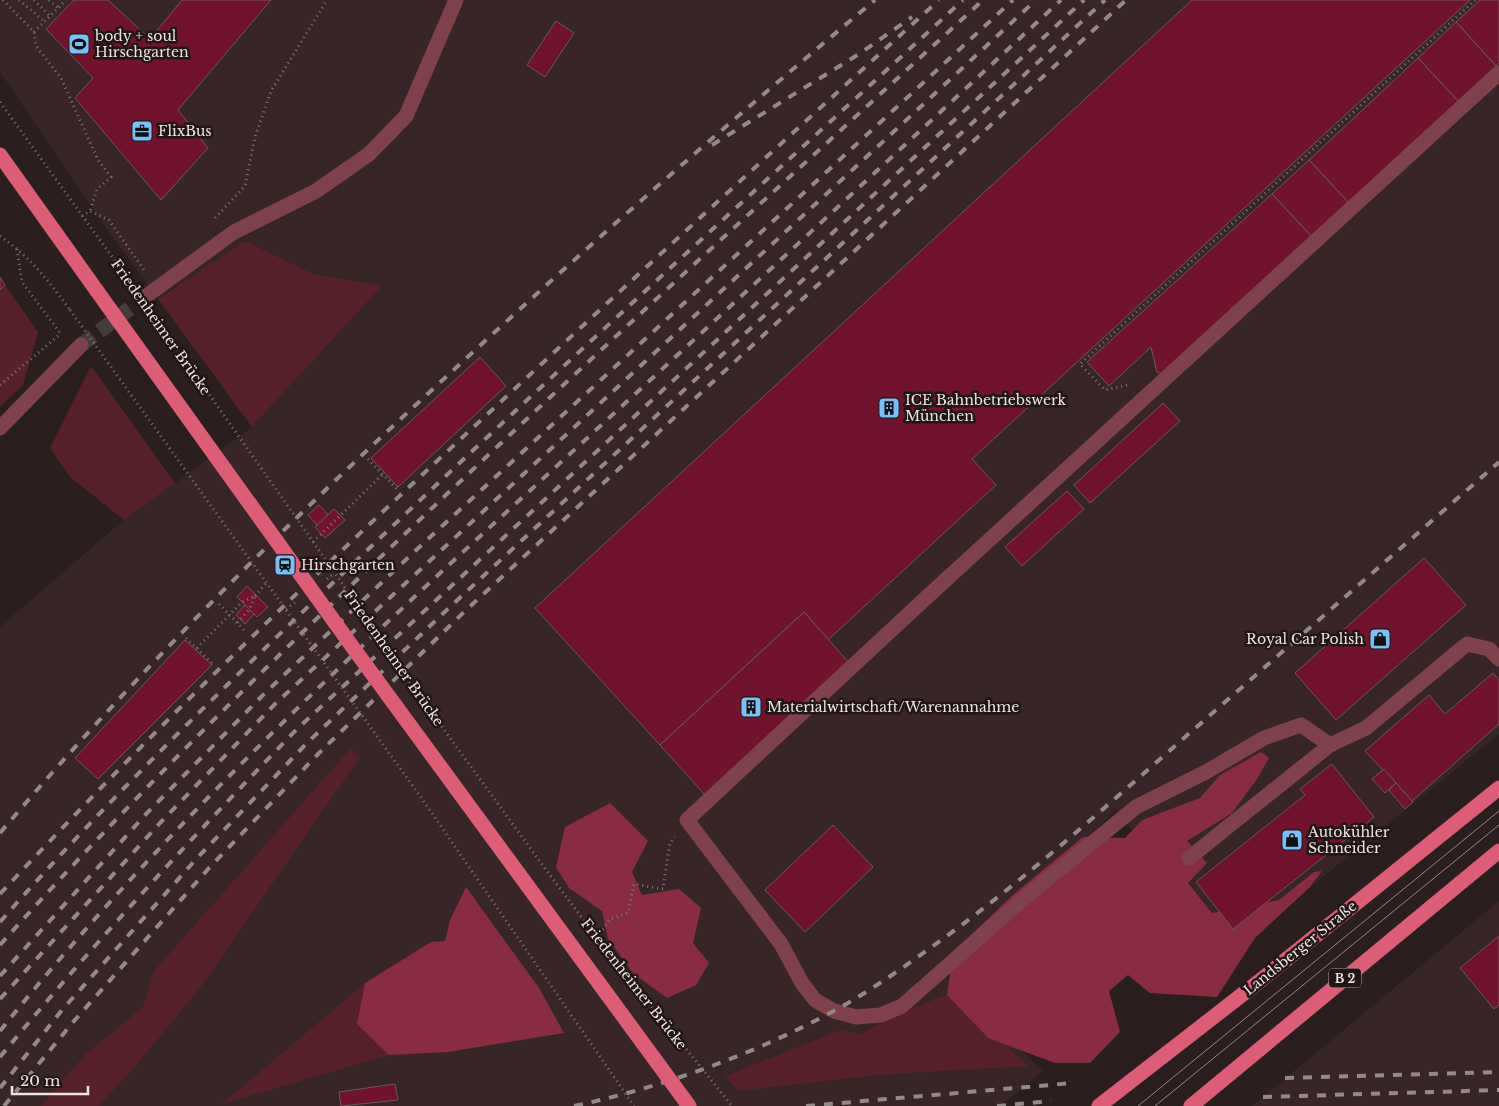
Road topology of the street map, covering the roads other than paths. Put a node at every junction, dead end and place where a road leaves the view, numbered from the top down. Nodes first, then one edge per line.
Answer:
1 (456, 0) edge
2 (1499, 73) edge
3 (0, 155) edge
4 (149, 294) tunnel mouth
5 (81, 345) tunnel mouth
6 (0, 428) edge
7 (1499, 659) edge
8 (1330, 745) junction
9 (1499, 788) edge
10 (1499, 851) edge
11 (1189, 858) dead end
12 (689, 1106) edge
13 (1099, 1106) edge
14 (1192, 1106) edge

1 - 4 lane
2 - 8 lane
3 - 12 main road, Friedenheimer Brücke, bridge
5 - 6 lane
7 - 8 lane
8 - 11 lane
9 - 13 main road, Landsberger Straße
10 - 14 main road, B 2

